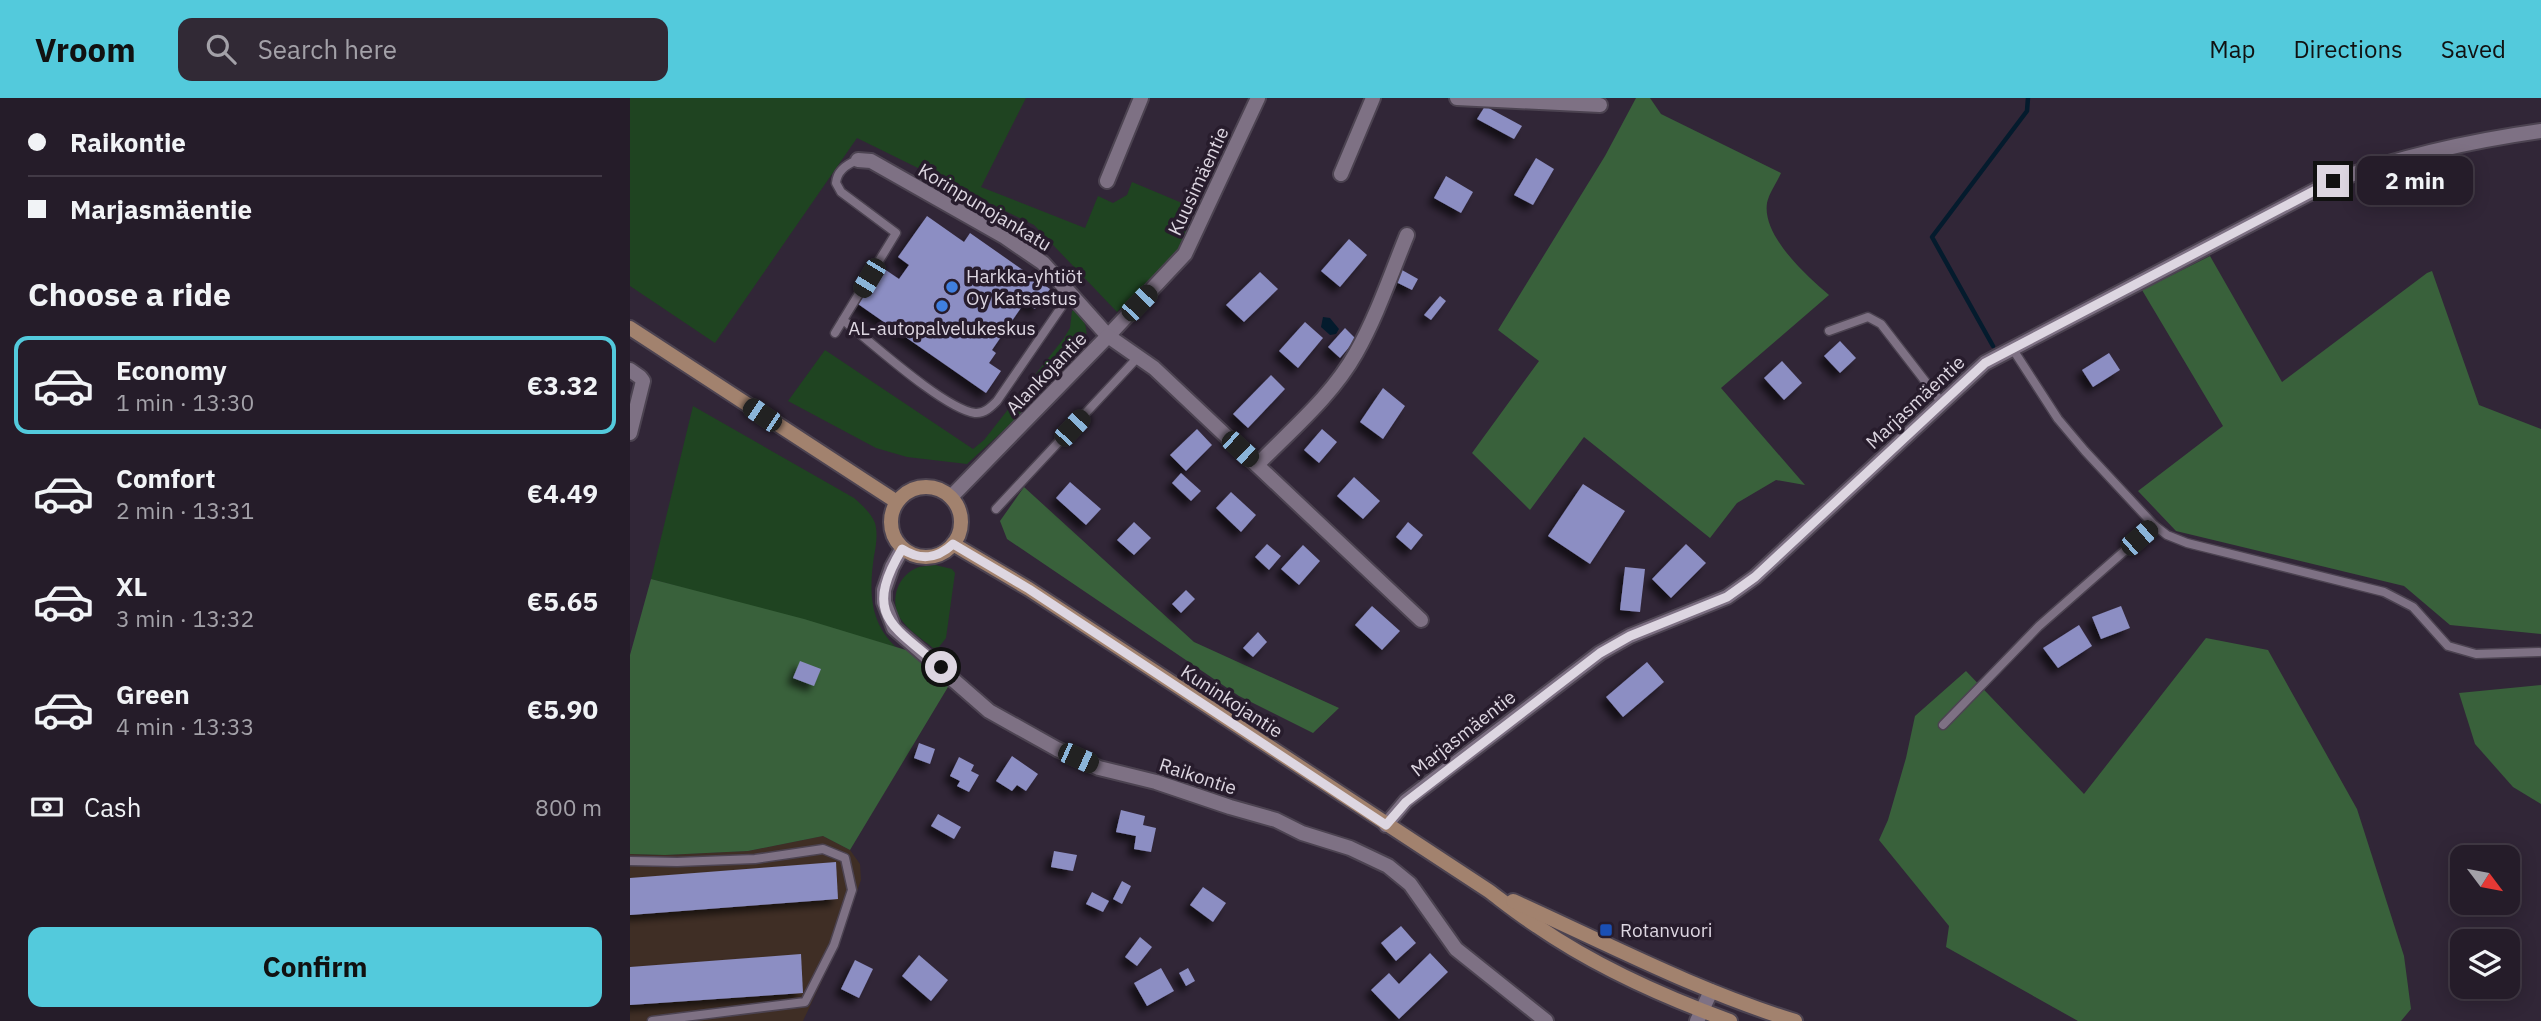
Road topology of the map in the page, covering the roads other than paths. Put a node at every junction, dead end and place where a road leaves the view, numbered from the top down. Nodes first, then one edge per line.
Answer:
1 (1141, 98) edge
2 (1258, 98) edge
3 (1373, 98) edge
4 (1457, 98) edge
5 (1600, 105) dead end
6 (2541, 131) edge
7 (858, 160) joint
8 (1341, 174) dead end
9 (1107, 181) dead end
10 (1407, 235) dead end
11 (1071, 293) junction
12 (843, 320) junction
13 (630, 328) edge
14 (1829, 331) dead end
15 (835, 332) dead end
16 (1108, 336) junction
17 (2012, 348) junction
18 (1139, 356) junction
19 (630, 370) edge
20 (1942, 402) junction
21 (630, 433) edge
22 (1257, 465) junction
23 (951, 498) junction
24 (897, 502) junction
25 (996, 509) dead end
26 (2154, 525) junction
27 (953, 544) junction
28 (902, 549) junction
29 (1421, 620) dead end
30 (2539, 652) dead end
31 (1943, 725) dead end
32 (1386, 825) junction
33 (630, 861) edge
34 (1489, 891) junction
35 (1711, 991) junction
36 (1700, 1016) edge
37 (652, 1021) edge
38 (1546, 1021) edge
39 (1730, 1021) edge
40 (1795, 1021) edge

1 - 9 street
2 - 16 street, Kuusimäentie
3 - 8 street
4 - 5 street
6 - 17 street, Marjasmäentie
7 - 11 street, Korinpunojankatu
7 - 12 lane
10 - 22 street
11 - 12 lane
11 - 16 street, Korinpunojankatu
12 - 15 lane
13 - 24 main road
14 - 20 lane
16 - 18 street, Alankojantie
16 - 23 street, Alankojantie
17 - 20 street, Marjasmäentie
17 - 26 lane
18 - 22 street, Alankojantie
18 - 25 lane
19 - 21 street
20 - 32 street, Marjasmäentie
22 - 29 street, Alankojantie
23 - 24 main road
23 - 27 main road
24 - 28 main road
26 - 30 lane
26 - 31 lane
27 - 28 main road
27 - 32 main road, Kuninkojantie
28 - 38 street, Raikontie
32 - 34 main road, Kuninkojantie
33 - 37 lane
34 - 35 main road, Kuninkojantie
34 - 36 main road, Kuninkojantie
35 - 36 street
35 - 40 main road, Kuninkojantie
36 - 39 main road, Kuninkojantie

